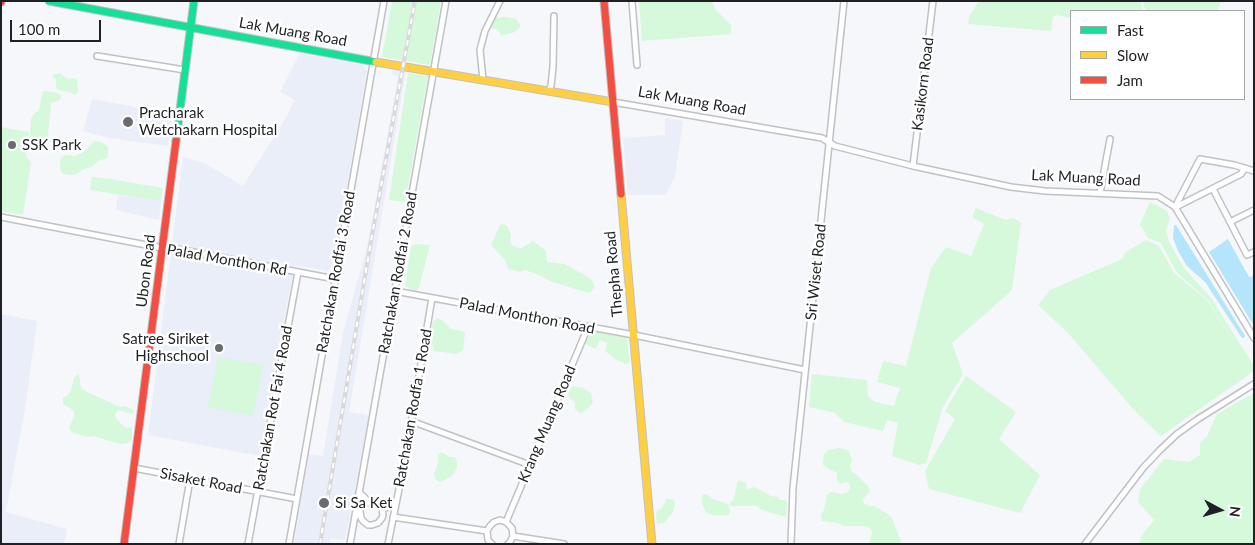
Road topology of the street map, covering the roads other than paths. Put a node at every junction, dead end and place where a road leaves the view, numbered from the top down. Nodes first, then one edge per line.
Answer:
1 (49, 1) edge
2 (194, 1) edge
3 (384, 1) edge
4 (446, 1) edge
5 (500, 1) edge
6 (604, 1) edge
7 (632, 1) edge
8 (844, 1) edge
9 (933, 1) edge
10 (554, 16) dead end
11 (191, 28) junction
12 (97, 56) dead end
13 (373, 61) junction
14 (637, 65) dead end
15 (185, 70) junction
16 (434, 72) junction
17 (483, 80) junction
18 (548, 91) junction
19 (613, 102) junction
20 (1110, 138) dead end
21 (830, 142) junction
22 (913, 166) junction
23 (1245, 168) junction
24 (1254, 171) edge
25 (1213, 189) junction
26 (1100, 193) junction
27 (1175, 207) junction
28 (1254, 210) edge
29 (1, 217) edge
30 (1230, 222) junction
31 (162, 248) junction
32 (1254, 252) edge
33 (298, 272) junction
34 (335, 279) junction
35 (395, 291) junction
36 (432, 298) junction
37 (588, 327) junction
38 (634, 335) junction
39 (1254, 338) edge
40 (806, 370) junction
41 (1254, 384) edge
42 (411, 421) junction
43 (530, 465) junction
44 (134, 468) junction
45 (190, 479) junction
46 (258, 492) junction
47 (359, 492) junction
48 (297, 499) junction
49 (369, 502) junction
50 (395, 505) junction
51 (382, 509) junction
52 (358, 511) junction
53 (393, 517) junction
54 (380, 521) junction
55 (506, 522) junction
56 (390, 531) junction
57 (487, 531) junction
58 (513, 536) junction
59 (124, 544) edge
60 (179, 544) edge
61 (248, 544) edge
62 (289, 544) edge
63 (350, 544) edge
64 (388, 544) edge
65 (492, 544) edge
66 (508, 544) edge
67 (564, 544) edge
68 (652, 544) edge
69 (790, 544) edge
70 (1085, 544) edge

1 - 11 main road, Lak Muang Road
2 - 11 main road, Ubon Road
3 - 13 street, Ratchakan Rodfai 3 Road
4 - 16 street, Ratchakan Rodfai 2 Road
5 - 17 street
6 - 19 main road, Thepha Road
7 - 14 street
8 - 21 street, Sri Wiset Road
9 - 22 street, Kasikorn Road
10 - 18 street
11 - 13 main road, Lak Muang Road
11 - 15 main road, Ubon Road
12 - 15 street
13 - 16 main road, Lak Muang Road
13 - 34 street, Ratchakan Rodfai 3 Road
15 - 31 main road, Ubon Road
16 - 17 main road, Lak Muang Road
16 - 35 street, Ratchakan Rodfai 2 Road
17 - 18 main road, Lak Muang Road
18 - 19 main road, Lak Muang Road
19 - 21 street, Lak Muang Road
19 - 38 main road, Thepha Road
20 - 26 street
21 - 22 street, Lak Muang Road
21 - 40 street, Sri Wiset Road
22 - 26 street, Lak Muang Road
23 - 24 street
23 - 25 street
23 - 27 street
25 - 27 street
25 - 30 street
26 - 27 street, Lak Muang Road
27 - 39 street
28 - 30 street
29 - 31 street, Palad Monthon Rd
30 - 32 street
31 - 33 street, Palad Monthon Rd
31 - 44 main road, Ubon Road
33 - 34 street, Palad Monthon Rd
33 - 46 street, Ratchakan Rot Fai 4 Road
34 - 48 street, Ratchakan Rodfai 3 Road
35 - 36 street, Palad Monthon Road
35 - 47 street, Ratchakan Rodfai 2 Road
36 - 37 street, Palad Monthon Road
36 - 42 street, Ratchakan Rodfa 1 Road
37 - 38 street, Palad Monthon Road
37 - 43 street, Krang Muang Road
38 - 40 street, Palad Monthon Road
38 - 68 main road, Thepha Road
40 - 69 street, Sri Wiset Road
41 - 70 street
42 - 43 street
42 - 50 street, Ratchakan Rodfa 1 Road
43 - 55 street, Krang Muang Road
44 - 45 street, Sisaket Road
44 - 59 main road, Ubon Road
45 - 46 street, Sisaket Road
45 - 60 street
46 - 48 street, Sisaket Road
46 - 61 street, Ratchakan Rot Fai 4 Road
47 - 49 street
47 - 52 street, Ratchakan Rodfai 2 Road
48 - 62 street, Ratchakan Rodfai 3 Road
49 - 51 street
49 - 52 street
50 - 51 street
50 - 53 street, Ratchakan Rodfa 1 Road
51 - 54 street
52 - 54 street
52 - 63 street
53 - 56 street, Ratchakan Rodfa 1 Road
53 - 57 street
54 - 56 street
55 - 57 street
55 - 58 street
56 - 64 street, Ratchakan Rodfa 1 Road
57 - 65 street
58 - 66 street
58 - 67 street

